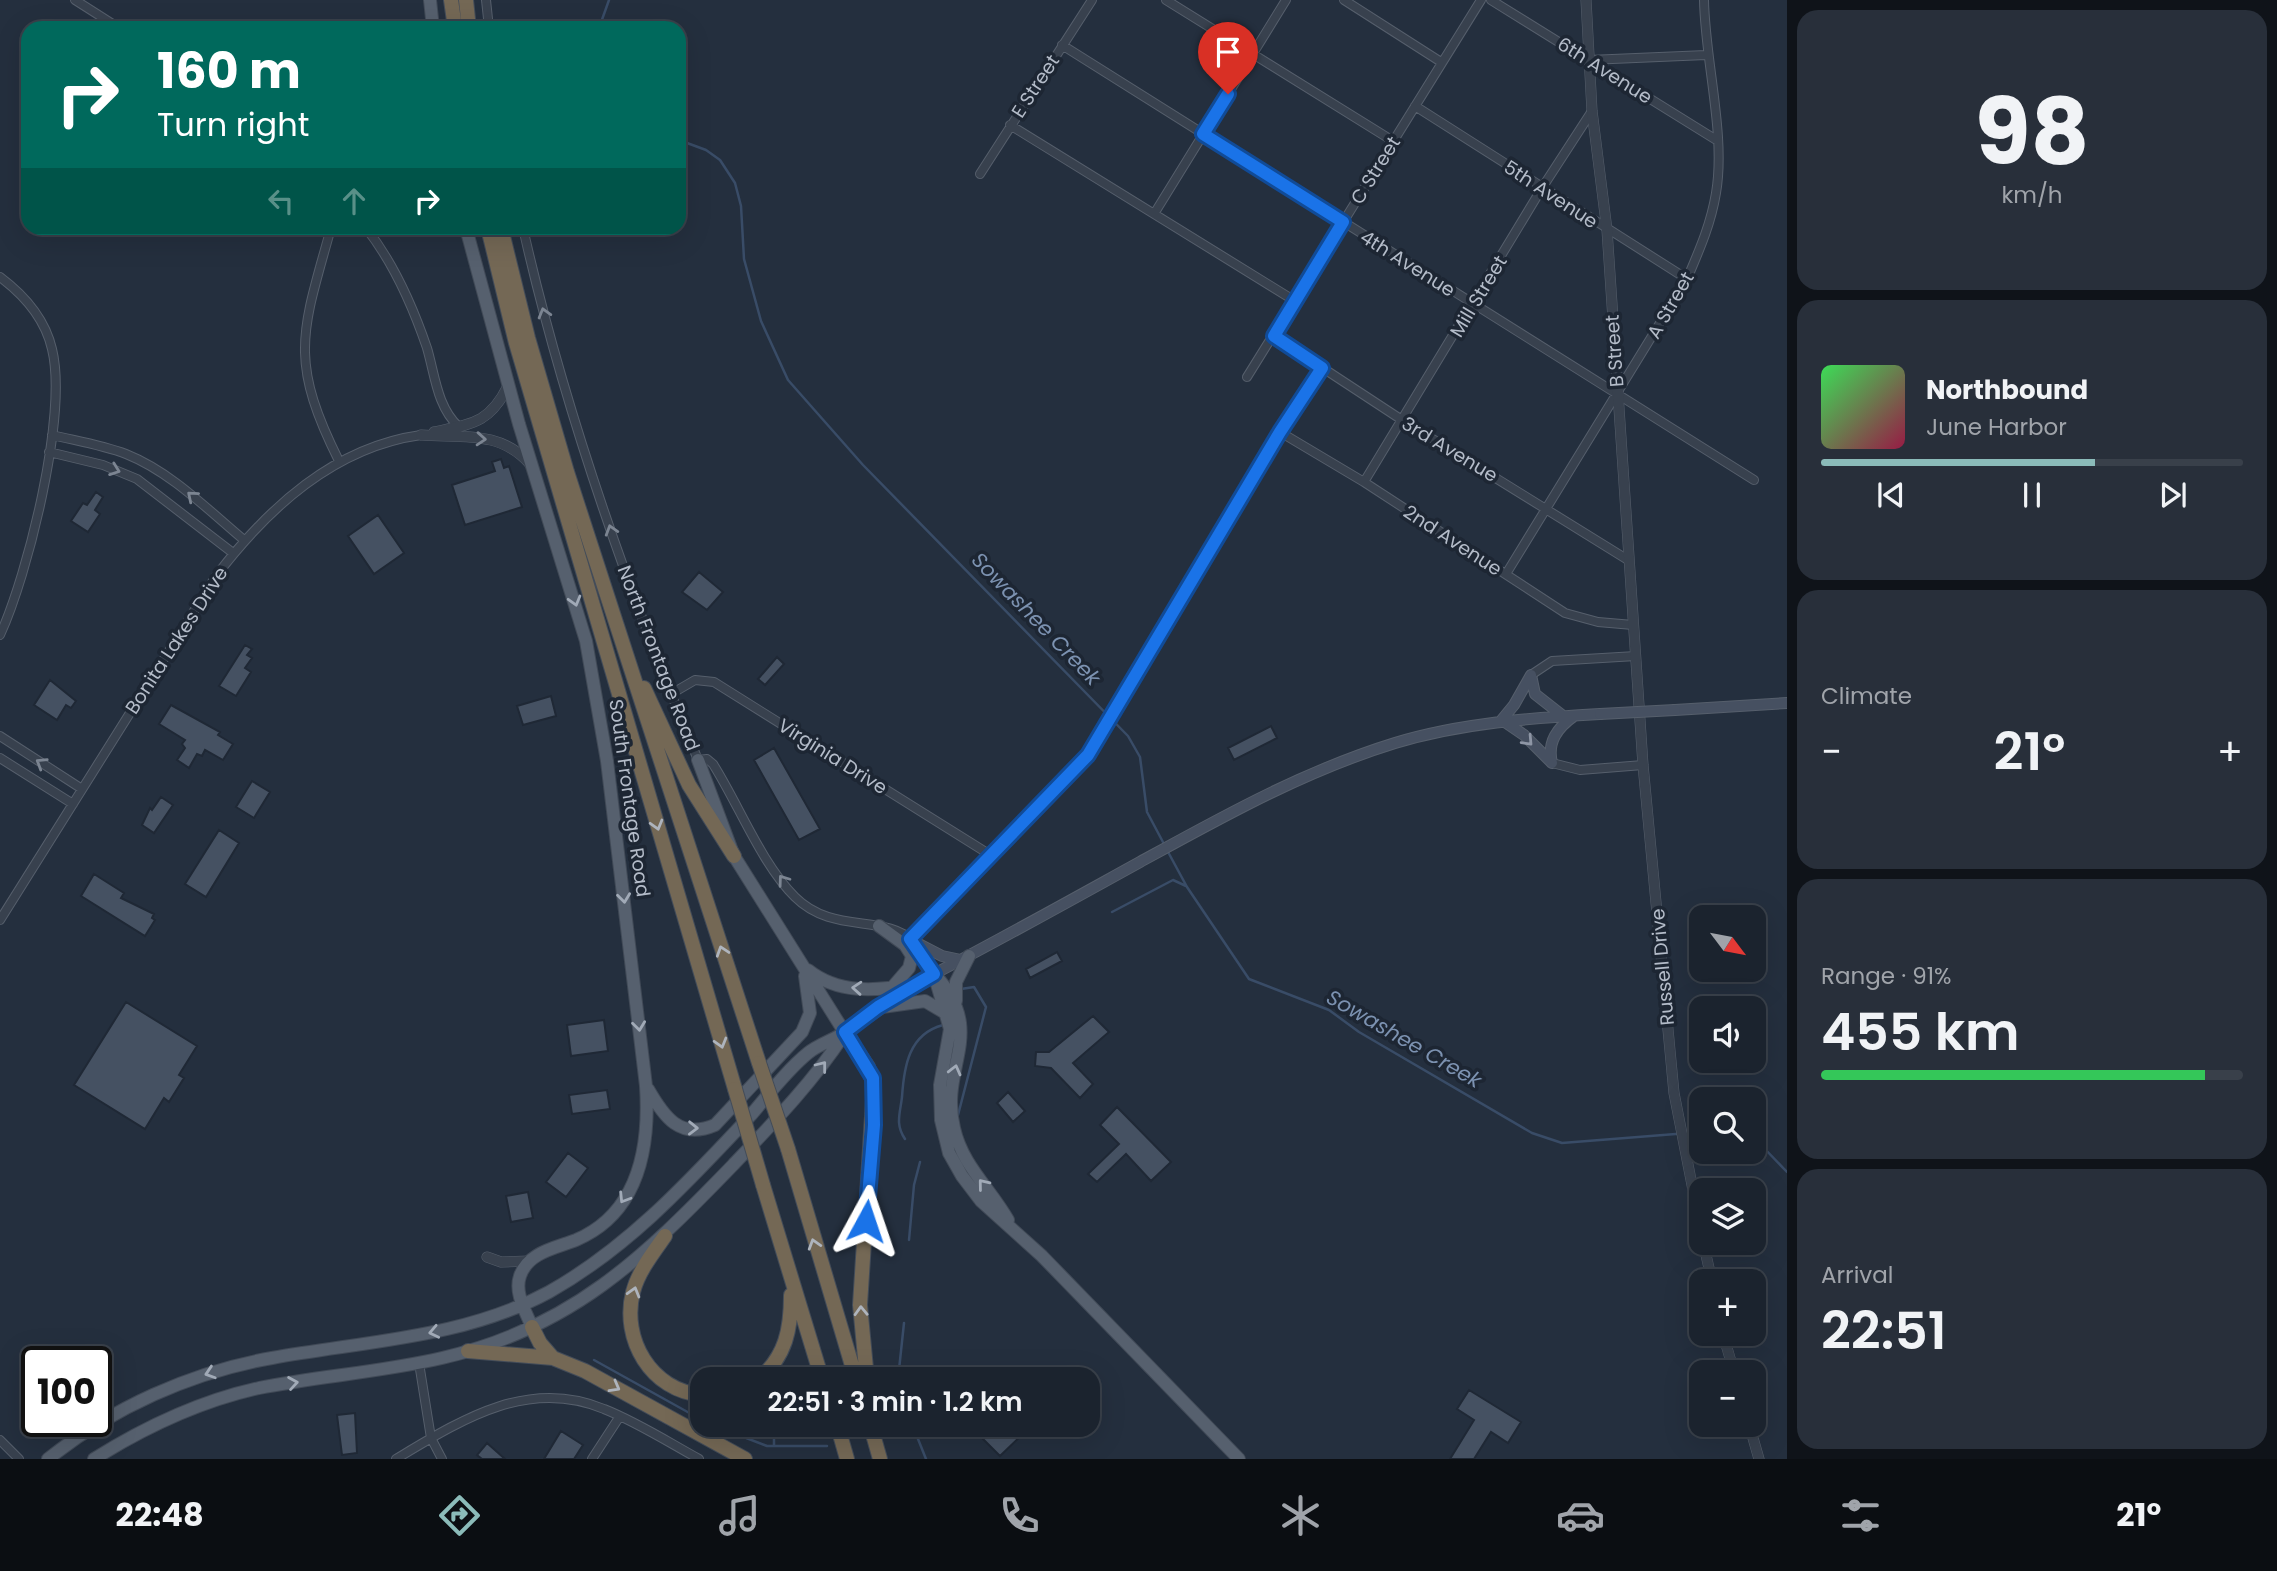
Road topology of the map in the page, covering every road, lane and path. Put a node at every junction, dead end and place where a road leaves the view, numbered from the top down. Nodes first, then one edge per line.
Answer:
1 (75, 0) edge
2 (430, 0) edge
3 (451, 0) edge
4 (466, 0) edge
5 (486, 0) edge
6 (1092, 0) edge
7 (1166, 0) edge
8 (1286, 0) edge
9 (1344, 0) edge
10 (1482, 0) edge
11 (1491, 0) edge
12 (1586, 0) edge
13 (1704, 0) edge
14 (108, 21) edge
15 (432, 21) edge
16 (453, 21) edge
17 (468, 21) edge
18 (488, 21) edge
19 (1062, 45) junction
20 (1252, 54) junction
21 (1706, 55) junction
22 (1589, 60) junction
23 (1441, 62) junction
24 (1415, 106) junction
25 (1592, 111) junction
26 (1010, 125) junction
27 (1203, 134) junction
28 (1393, 141) junction
29 (1718, 141) junction
30 (980, 174) dead end
31 (1542, 188) junction
32 (1154, 214) junction
33 (1343, 222) junction
34 (1607, 230) junction
35 (329, 235) edge
36 (371, 235) edge
37 (468, 235) edge
38 (490, 235) edge
39 (503, 235) edge
40 (525, 235) edge
41 (0, 277) edge
42 (1687, 279) junction
43 (1294, 302) junction
44 (1473, 304) junction
45 (1274, 336) junction
46 (1322, 368) junction
47 (1247, 377) dead end
48 (508, 386) junction
49 (1617, 393) junction
50 (1402, 420) junction
51 (459, 427) junction
52 (1280, 432) junction
53 (52, 435) junction
54 (421, 435) junction
55 (49, 452) junction
56 (339, 461) junction
57 (532, 466) junction
58 (1754, 480) dead end
59 (1364, 482) junction
60 (1545, 508) junction
61 (244, 540) junction
62 (233, 553) junction
63 (1628, 560) junction
64 (1506, 574) junction
65 (1633, 625) junction
66 (0, 635) edge
67 (619, 640) junction
68 (1636, 656) junction
69 (1531, 675) junction
70 (671, 694) junction
71 (1640, 701) joint
72 (1787, 703) edge
73 (1576, 715) junction
74 (1563, 716) junction
75 (1501, 722) junction
76 (0, 737) edge
77 (0, 758) edge
78 (698, 760) junction
79 (1552, 764) junction
80 (1643, 765) junction
81 (82, 789) junction
82 (73, 804) junction
83 (734, 856) junction
84 (992, 856) junction
85 (0, 920) edge
86 (879, 926) junction
87 (912, 940) junction
88 (965, 958) junction
89 (802, 966) junction
90 (934, 974) junction
91 (918, 983) junction
92 (892, 988) junction
93 (874, 1011) junction
94 (952, 1011) junction
95 (845, 1032) junction
96 (646, 1086) junction
97 (1691, 1178) edge
98 (665, 1236) junction
99 (487, 1257) dead end
100 (530, 1261) junction
101 (791, 1283) junction
102 (523, 1304) junction
103 (532, 1327) junction
104 (468, 1351) junction
105 (553, 1358) junction
106 (419, 1363) junction
107 (770, 1367) edge
108 (818, 1367) edge
109 (852, 1367) edge
110 (866, 1367) edge
111 (690, 1392) edge
112 (620, 1416) junction
113 (131, 1436) junction
114 (841, 1437) edge
115 (875, 1437) edge
116 (1753, 1437) edge
117 (431, 1438) junction
118 (0, 1440) edge
119 (19, 1459) edge
120 (48, 1459) edge
121 (94, 1459) edge
122 (110, 1459) edge
123 (397, 1459) edge
124 (442, 1459) edge
125 (592, 1459) edge
126 (699, 1459) edge
127 (745, 1459) edge
128 (847, 1459) edge
129 (880, 1459) edge
130 (1239, 1459) edge
131 (1759, 1459) edge

1 - 14 street
2 - 15 main road
3 - 16 highway
4 - 17 highway
5 - 18 street
6 - 19 street, E Street
7 - 20 street
8 - 20 street
9 - 23 street
10 - 23 street, C Street
11 - 22 street, 6th Avenue
12 - 22 street, B Street
13 - 21 street, A Street
19 - 26 street, E Street
19 - 27 street, 4th Avenue
20 - 27 street
20 - 28 street
21 - 22 street
21 - 29 street, A Street
22 - 25 street, B Street
22 - 29 street, 6th Avenue
23 - 24 street, C Street
24 - 28 street, C Street
24 - 31 street, 5th Avenue
25 - 31 street, Mill Street
25 - 34 street, B Street
26 - 30 street, E Street
26 - 32 street
27 - 32 street
27 - 33 street, 4th Avenue
28 - 33 street, C Street
29 - 42 street, A Street
31 - 34 street, 5th Avenue
31 - 44 street, Mill Street
32 - 43 street
33 - 43 street, C Street
33 - 44 street, 4th Avenue
34 - 42 street, 5th Avenue
34 - 49 street, B Street
35 - 56 street
36 - 51 street
37 - 48 main road, South Frontage Road
38 -> 101 highway, bridge
39 - 67 highway
70 -> 40 street, North Frontage Road
41 - 53 street
42 - 49 street, A Street
43 - 45 street, C Street
44 - 49 street, 4th Avenue
44 - 50 street, Mill Street
45 - 46 street, 3rd Avenue
45 - 47 street, C Street
46 - 50 street, 3rd Avenue
46 - 52 street
48 - 51 street
48 - 57 main road, South Frontage Road
49 - 58 street, 4th Avenue
49 - 60 street, A Street
49 - 63 street, B Street
50 - 59 street, Mill Street
50 - 60 street, 3rd Avenue
51 - 54 street
52 - 59 street, 2nd Avenue
52 - 84 street
53 - 55 street
61 -> 53 street
54 - 56 street, Bonita Lakes Drive
54 -> 57 street
55 -> 62 street
55 - 66 street
56 - 61 street, Bonita Lakes Drive
57 -> 96 main road, South Frontage Road
59 - 64 street, 2nd Avenue
60 - 63 street, 3rd Avenue
60 - 64 street, A Street
61 - 62 street, Bonita Lakes Drive
62 - 81 street, Bonita Lakes Drive
63 - 65 street, B Street
64 - 65 street, 2nd Avenue
65 - 68 street, B Street
67 - 83 highway
109 -> 67 highway, bridge
68 - 69 street
68 - 71 street, B Street
69 - 74 main road
69 - 75 main road
70 - 78 street, North Frontage Road
70 - 84 street, Virginia Drive
71 - 80 street, Russell Drive
72 - 73 main road, bridge
73 - 74 main road
73 - 79 main road
74 - 75 main road
75 -> 79 main road
75 - 88 main road
81 -> 76 street
77 - 82 street
78 - 83 main road
86 -> 78 street, North Frontage Road
79 - 80 street
80 - 97 street, Russell Drive
81 - 82 street, Bonita Lakes Drive
82 - 85 street, Bonita Lakes Drive
83 - 89 main road
84 - 87 street
86 - 87 street, North Frontage Road
86 - 92 main road
87 - 88 main road
87 - 90 street
88 - 90 main road
88 - 94 main road
92 -> 89 main road
89 - 95 main road
96 -> 89 main road
90 - 91 main road
90 - 94 main road
91 - 92 main road
91 - 93 main road
92 - 93 main road
93 - 94 main road
93 - 95 main road
94 - 130 main road
98 -> 95 main road
95 - 102 main road
110 -> 95 highway
96 -> 100 main road, South Frontage Road
98 - 103 main road
111 -> 98 highway
99 - 100 street
100 - 102 main road
101 - 107 highway
101 - 108 highway
102 - 103 main road
102 -> 120 main road
103 - 104 main road
103 - 105 highway
104 - 105 highway
104 - 106 main road
105 -> 127 highway
113 -> 106 main road
106 - 117 street
112 - 117 street
112 - 125 street
112 - 126 street
113 - 121 main road
113 - 122 street
114 - 128 highway
115 - 129 highway
116 - 131 street
117 - 123 street
117 - 124 street
118 - 119 street

